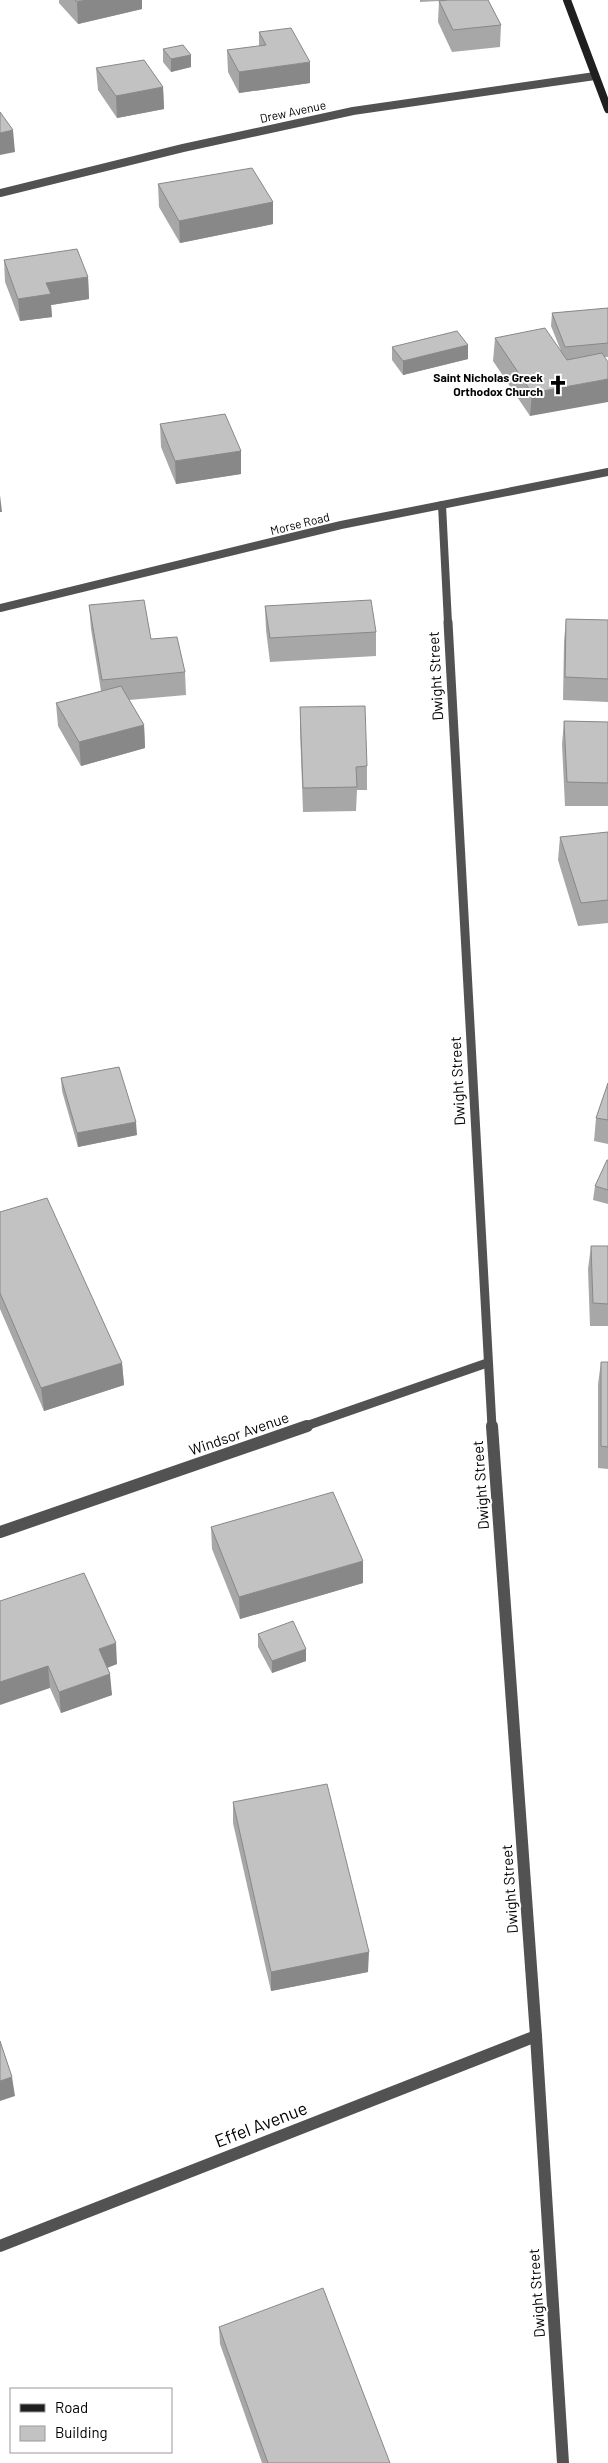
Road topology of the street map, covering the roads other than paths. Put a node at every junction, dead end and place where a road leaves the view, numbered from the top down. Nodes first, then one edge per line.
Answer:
1 (567, 0) edge
2 (595, 76) junction
3 (608, 109) edge
4 (0, 193) edge
5 (608, 472) edge
6 (442, 505) junction
7 (0, 608) edge
8 (487, 1363) junction
9 (0, 1532) edge
10 (536, 2036) junction
11 (0, 2246) edge
12 (563, 2463) edge

1 - 2 street
2 - 3 street
2 - 4 street, Drew Avenue
5 - 6 street, Morse Road
6 - 7 street, Morse Road
6 - 8 street, Dwight Street
8 - 9 street, Windsor Avenue
8 - 10 street, Dwight Street
10 - 11 street, Effel Avenue
10 - 12 street, Dwight Street

